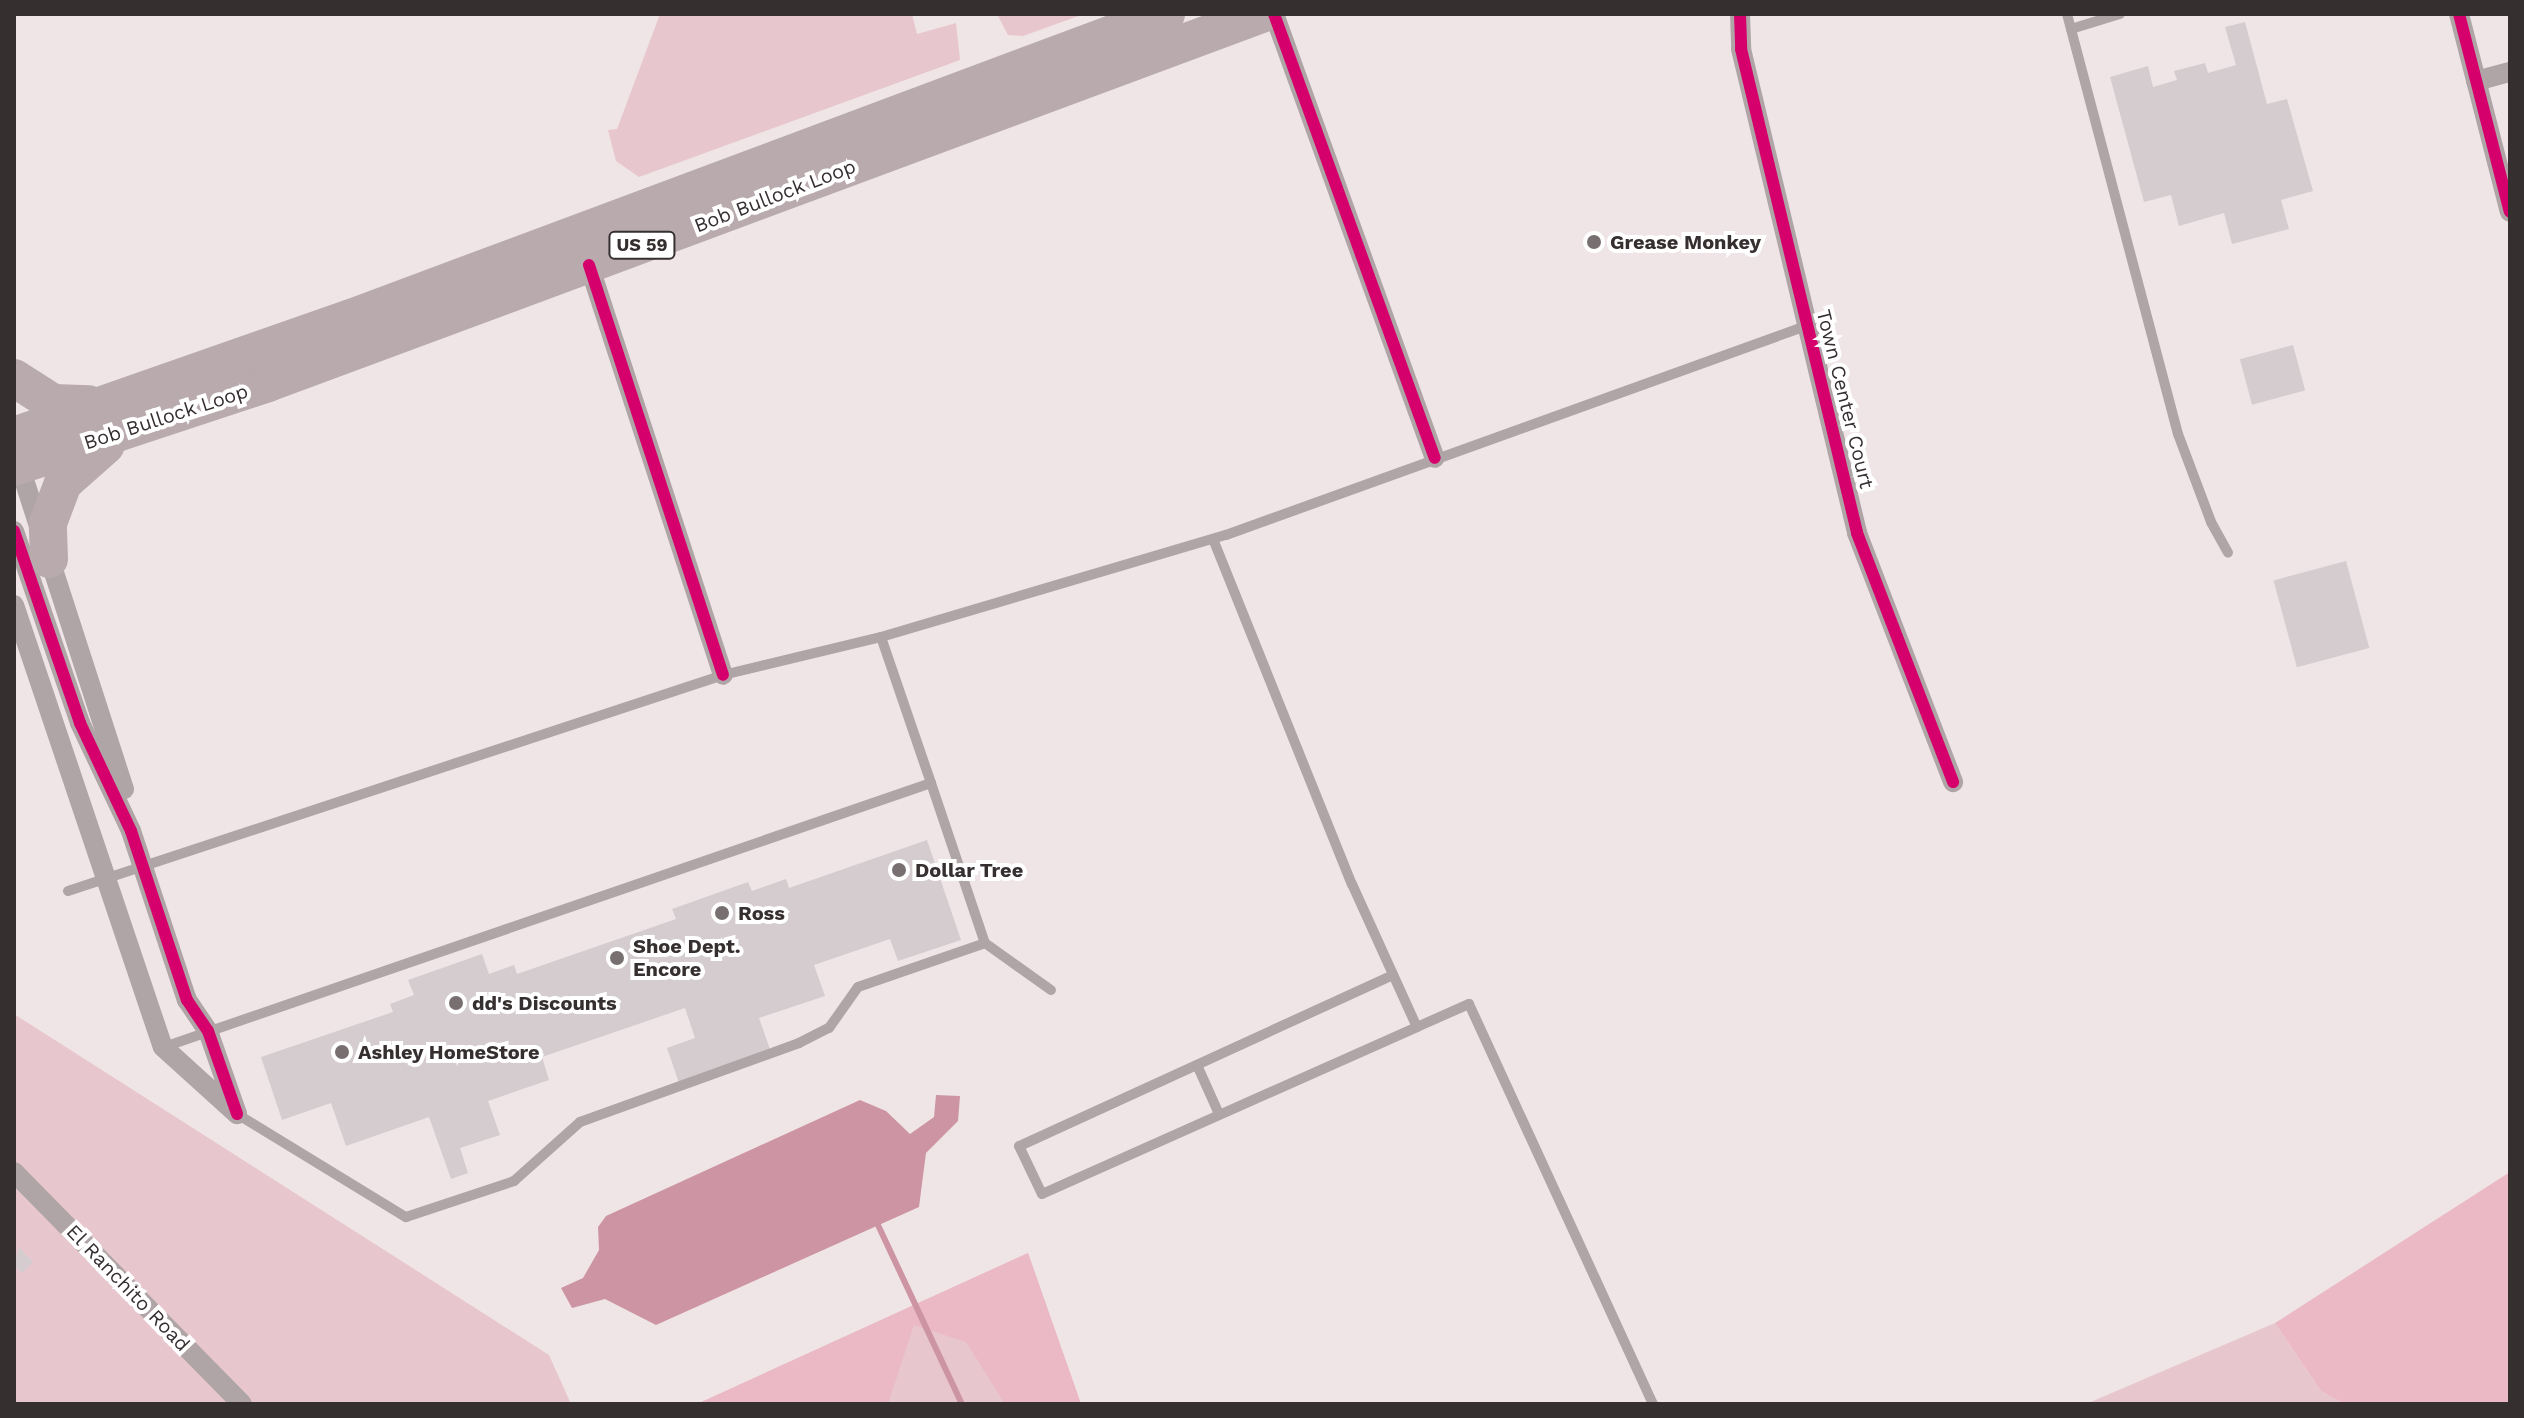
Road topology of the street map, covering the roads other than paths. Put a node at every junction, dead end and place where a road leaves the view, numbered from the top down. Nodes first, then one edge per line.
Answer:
1 (1166, 14) edge
2 (1215, 14) edge
3 (1262, 14) edge
4 (1274, 14) edge
5 (1740, 14) edge
6 (2067, 14) edge
7 (2120, 14) edge
8 (2459, 14) edge
9 (2071, 29) junction
10 (2510, 72) edge
11 (1099, 74) junction
12 (2476, 81) junction
13 (2510, 212) edge
14 (589, 265) junction
15 (1806, 326) junction
16 (14, 378) edge
17 (124, 414) junction
18 (15, 448) edge
19 (1435, 458) junction
20 (14, 531) edge
21 (1213, 539) junction
22 (2228, 553) dead end
23 (49, 559) junction
24 (14, 605) edge
25 (881, 637) junction
26 (723, 675) junction
27 (1953, 782) dead end
28 (931, 783) junction
29 (144, 866) junction
30 (104, 879) junction
31 (68, 891) dead end
32 (985, 943) junction
33 (1393, 975) junction
34 (1051, 990) dead end
35 (1417, 1027) junction
36 (208, 1031) junction
37 (163, 1047) junction
38 (1197, 1065) junction
39 (237, 1114) junction
40 (1219, 1114) junction
41 (14, 1172) edge
42 (242, 1404) edge
43 (1653, 1404) edge

1 - 17 highway, Bob Bullock Loop / US 59
2 - 11 highway
3 - 11 highway, Bob Bullock Loop / US 59
4 - 19 street
5 - 15 street, Town Center Court
6 - 9 lane
7 - 9 lane
8 - 12 street
9 - 22 lane
10 - 12 street
11 - 14 highway, Bob Bullock Loop / US 59
12 - 13 street
14 - 17 highway, Bob Bullock Loop / US 59
14 - 26 street
15 - 19 lane
15 - 27 street, Town Center Court
16 - 17 highway
17 - 18 highway, Bob Bullock Loop / US 59
17 - 23 highway
18 - 23 street
19 - 21 lane
20 - 29 street
21 - 25 lane
21 - 33 lane
23 - 29 street
24 - 30 street
25 - 26 lane
25 - 28 lane
26 - 29 lane
28 - 32 lane
28 - 36 lane
29 - 30 lane
29 - 36 street
30 - 31 lane
30 - 37 street
32 - 34 lane
32 - 39 lane
33 - 35 lane
33 - 38 lane
35 - 40 lane
35 - 43 lane
36 - 37 lane
36 - 39 street
37 - 39 street
38 - 40 lane
38 - 40 lane
41 - 42 street, El Ranchito Road

